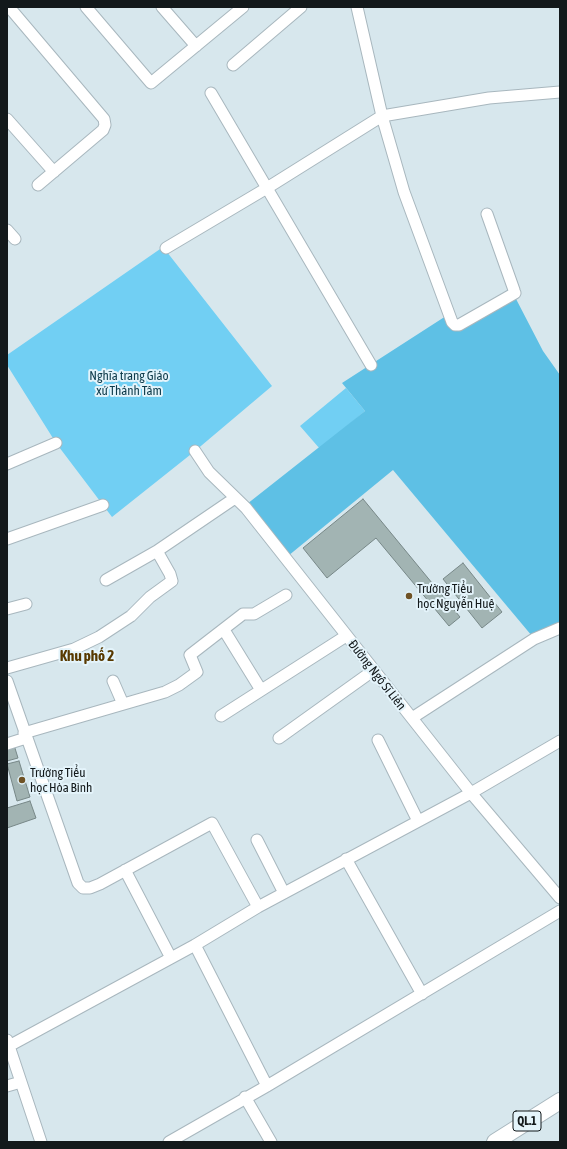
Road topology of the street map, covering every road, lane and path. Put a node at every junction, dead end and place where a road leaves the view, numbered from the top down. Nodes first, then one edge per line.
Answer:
1 (9, 7) edge
2 (86, 7) edge
3 (162, 7) edge
4 (243, 7) edge
5 (301, 7) edge
6 (357, 7) edge
7 (196, 46) junction
8 (233, 65) dead end
9 (560, 92) edge
10 (211, 93) dead end
11 (382, 116) junction
12 (7, 119) edge
13 (54, 172) junction
14 (38, 185) dead end
15 (267, 188) junction
16 (487, 214) dead end
17 (7, 230) edge
18 (15, 240) dead end
19 (166, 248) dead end
20 (371, 365) dead end
21 (56, 443) dead end
22 (195, 451) dead end
23 (7, 464) edge
24 (235, 498) junction
25 (103, 505) dead end
26 (7, 539) edge
27 (157, 551) junction
28 (106, 580) dead end
29 (286, 595) dead end
30 (26, 604) dead end
31 (7, 609) edge
32 (560, 628) edge
33 (224, 630) junction
34 (346, 636) junction
35 (7, 668) edge
36 (374, 670) junction
37 (7, 681) edge
38 (113, 681) dead end
39 (261, 690) junction
40 (123, 704) junction
41 (221, 716) dead end
42 (412, 718) junction
43 (25, 735) junction
44 (279, 738) dead end
45 (378, 740) dead end
46 (560, 741) edge
47 (7, 744) edge
48 (471, 793) junction
49 (418, 821) junction
50 (257, 840) dead end
51 (346, 859) junction
52 (125, 870) junction
53 (284, 893) junction
54 (560, 898) edge
55 (258, 907) junction
56 (560, 911) edge
57 (195, 945) junction
58 (171, 958) junction
59 (422, 994) junction
60 (8, 1043) edge
61 (21, 1082) junction
62 (7, 1086) edge
63 (267, 1086) junction
64 (245, 1097) junction
65 (560, 1101) edge
66 (505, 1139) edge
67 (41, 1142) edge
68 (169, 1142) edge
69 (271, 1142) edge

1 - 13 street
2 - 7 street
3 - 7 street
4 - 7 street
5 - 8 street
6 - 11 street
9 - 11 street
10 - 15 street
11 - 15 street
11 - 16 street
12 - 13 street
13 - 14 street
15 - 19 street
15 - 20 street
17 - 18 street
21 - 23 street
22 - 24 street, Đường Ngô Sĩ Liên
24 - 27 street
24 - 34 street, Đường Ngô Sĩ Liên
25 - 26 street
27 - 28 street
27 - 35 street
29 - 33 street
30 - 31 street
32 - 42 street
33 - 39 street
33 - 40 street
34 - 36 street, Đường Ngô Sĩ Liên
34 - 39 street
36 - 42 street, Đường Ngô Sĩ Liên
36 - 44 street
37 - 43 street
38 - 40 street
39 - 41 street
40 - 43 street
42 - 48 street, Đường Ngô Sĩ Liên
43 - 47 street
43 - 52 street
45 - 49 street
46 - 48 street
48 - 49 street
48 - 54 street, Đường Ngô Sĩ Liên
49 - 51 street
50 - 53 street
51 - 53 street
51 - 59 street
52 - 55 street
52 - 58 street
53 - 55 street
55 - 57 street
56 - 59 street
57 - 58 street
57 - 63 street
58 - 60 street
59 - 63 street
60 - 61 street
61 - 62 street
61 - 67 street
63 - 64 street
64 - 68 street
64 - 69 street
65 - 66 highway, QL.1

